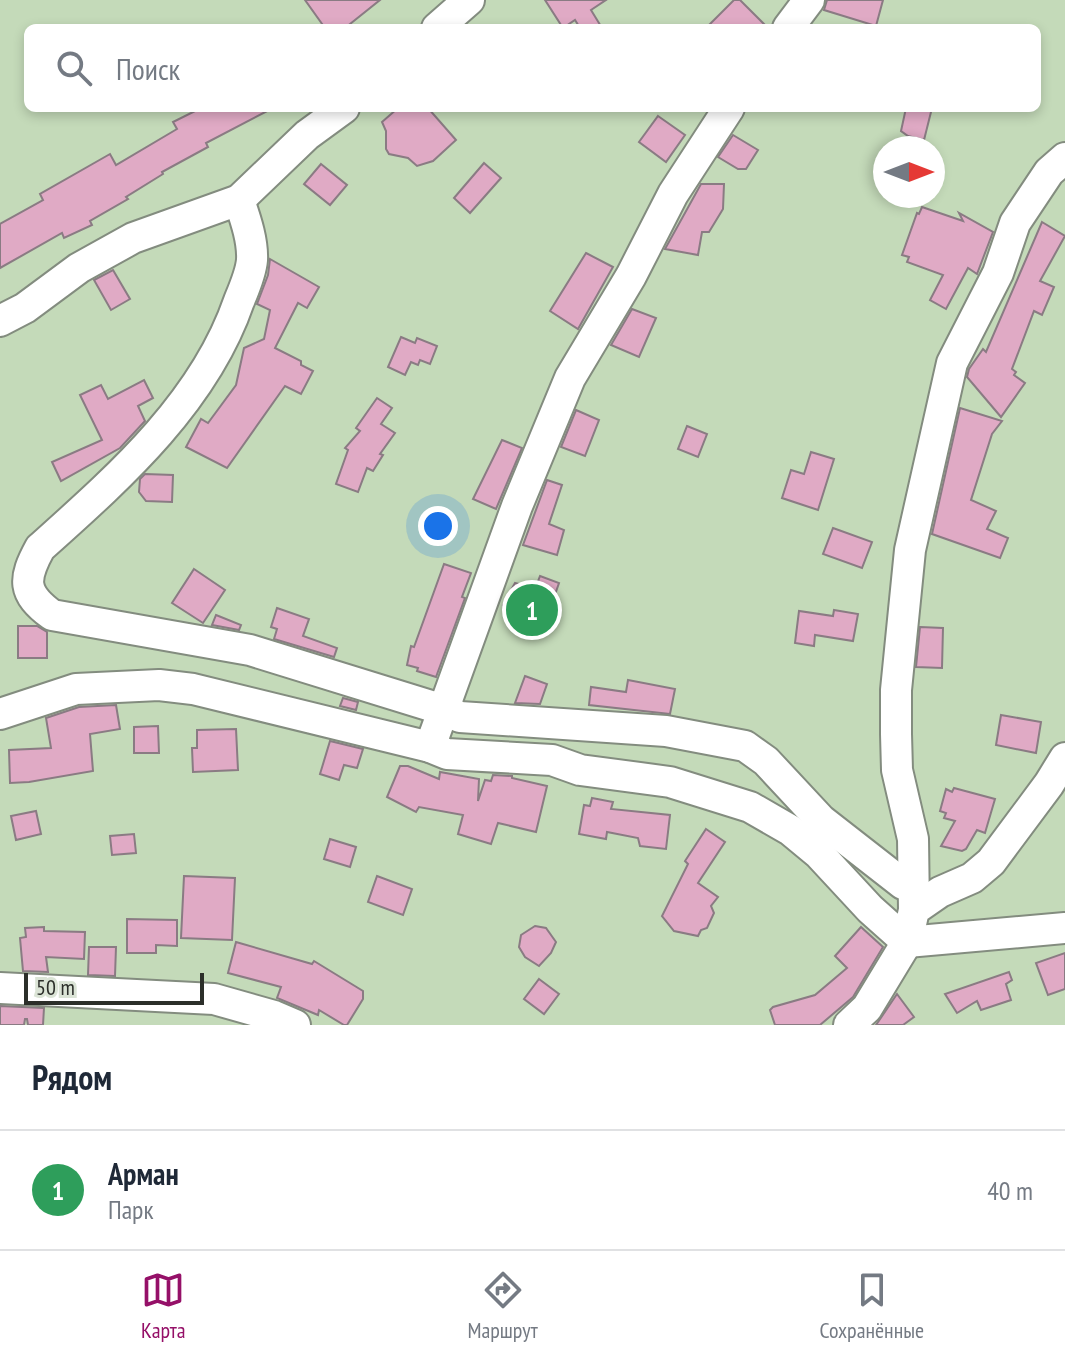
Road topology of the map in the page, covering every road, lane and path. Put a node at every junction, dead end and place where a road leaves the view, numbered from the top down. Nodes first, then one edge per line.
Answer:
1 (469, 0) edge
2 (809, 0) edge
3 (442, 24) edge
4 (791, 24) edge
5 (339, 112) edge
6 (726, 112) edge
7 (1065, 158) edge
8 (239, 200) junction
9 (0, 321) edge
10 (444, 710) junction
11 (0, 714) edge
12 (430, 747) junction
13 (1065, 758) edge
14 (914, 899) junction
15 (1065, 928) edge
16 (907, 942) junction
17 (0, 988) edge
18 (295, 1025) edge
19 (849, 1025) edge

1 - 3 street
2 - 4 street
5 - 8 street
6 - 10 street
7 - 14 street
8 - 9 street
8 - 10 street
10 - 12 street
10 - 14 street
11 - 12 street
12 - 16 street
13 - 14 street
14 - 16 street
15 - 16 street
16 - 19 street
17 - 18 street

